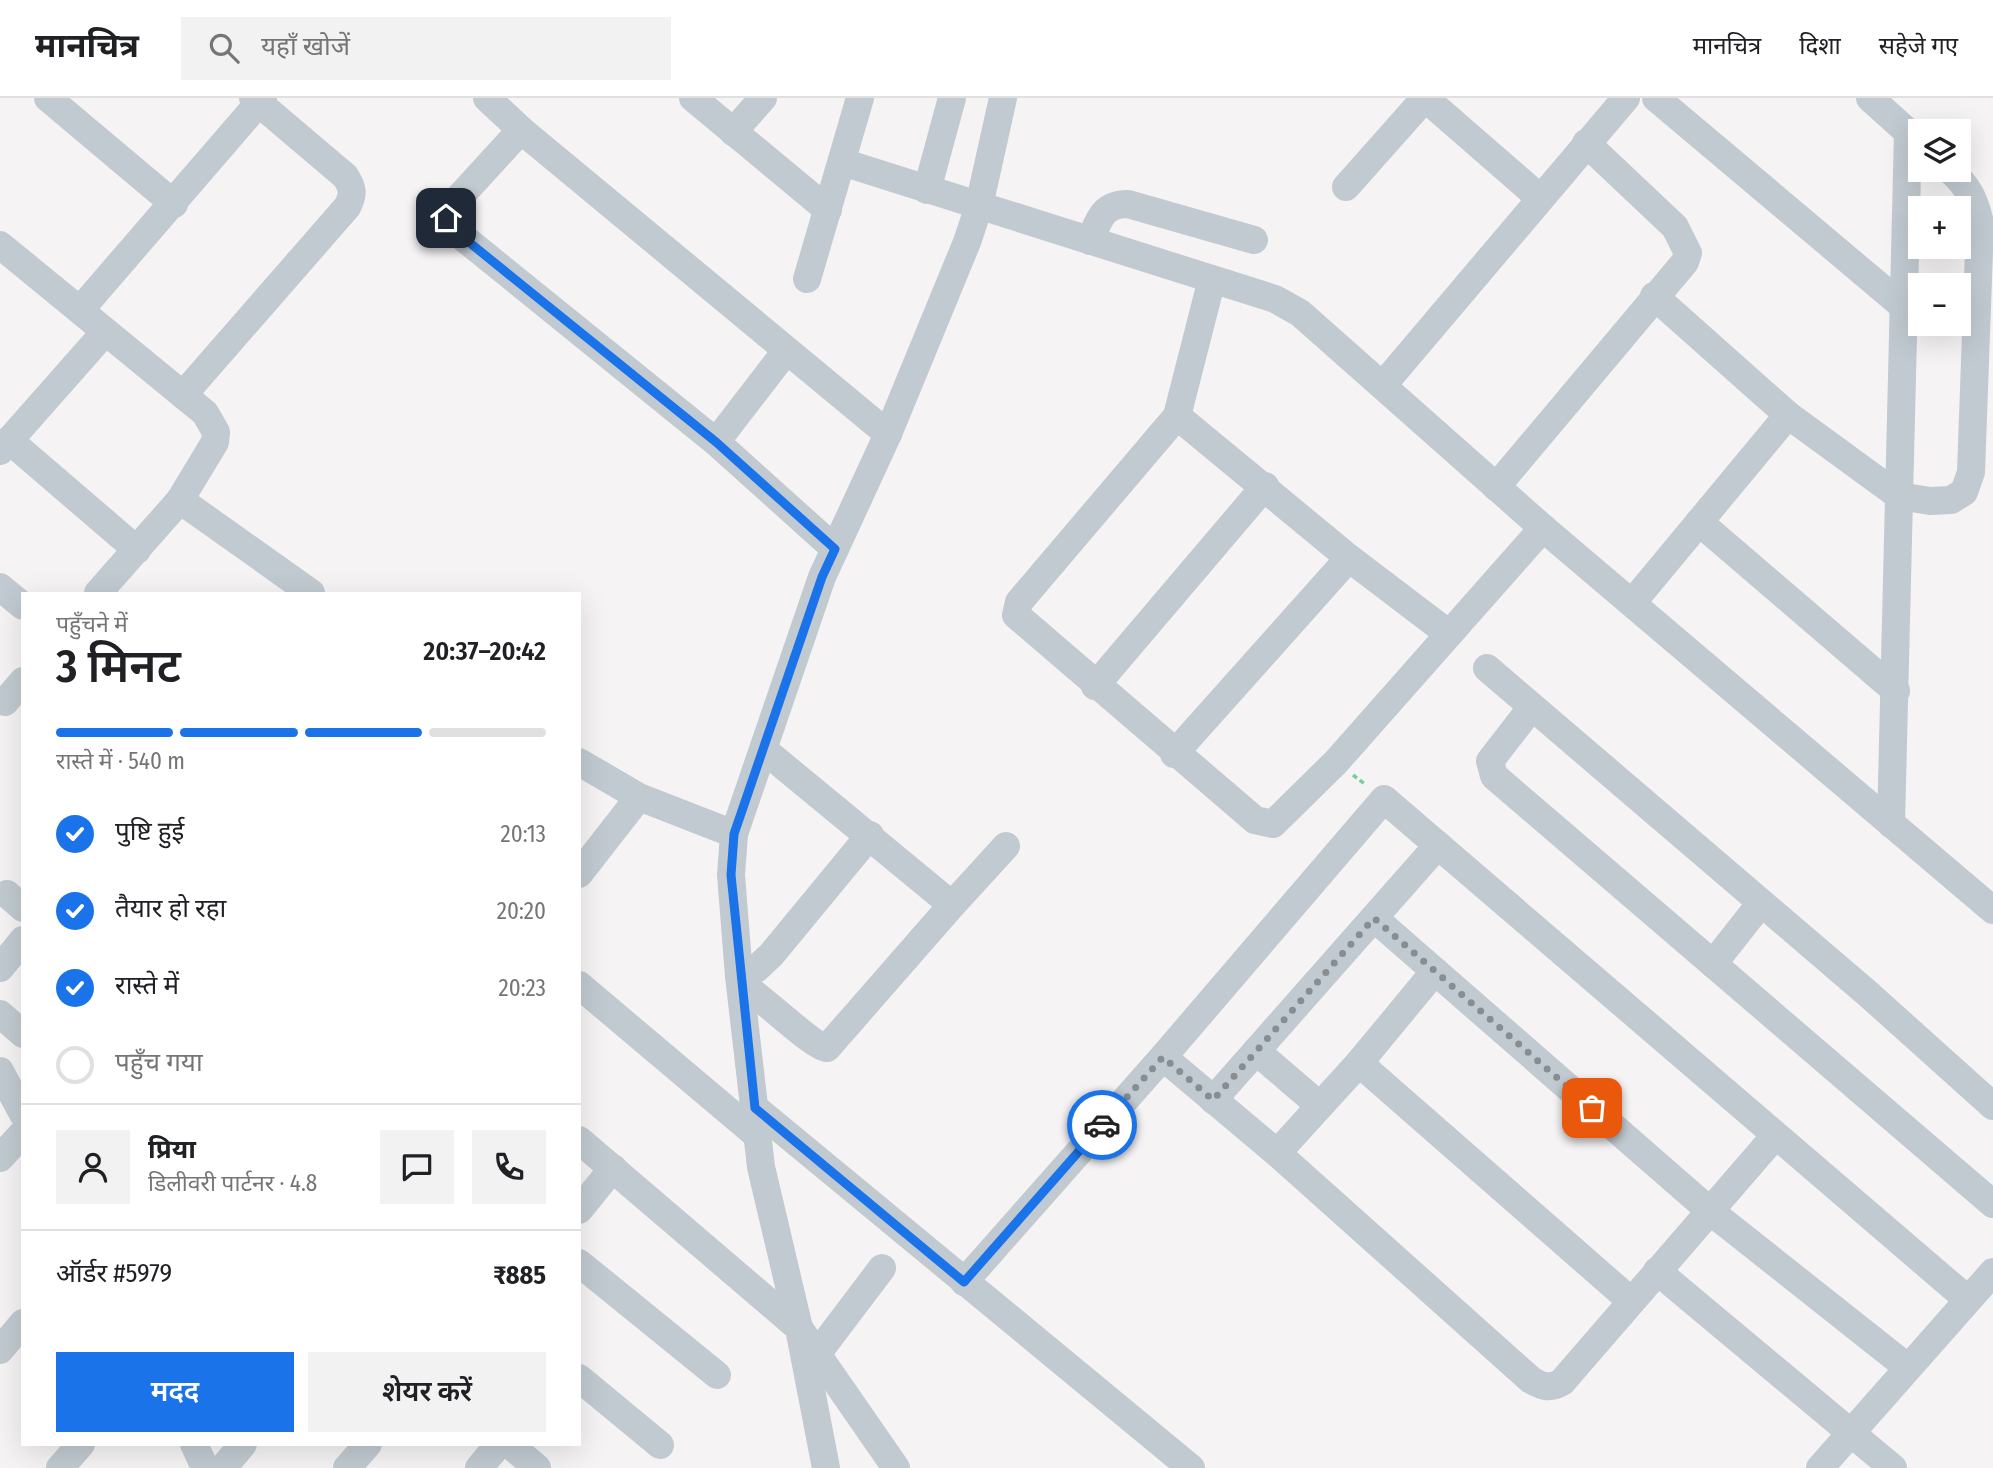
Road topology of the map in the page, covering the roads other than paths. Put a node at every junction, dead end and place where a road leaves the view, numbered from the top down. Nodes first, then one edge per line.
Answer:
1 (48, 98) edge
2 (487, 98) edge
3 (693, 98) edge
4 (763, 98) edge
5 (860, 98) edge
6 (952, 98) edge
7 (1003, 98) edge
8 (1425, 98) edge
9 (1626, 98) edge
10 (1656, 98) edge
11 (1870, 98) edge
12 (258, 100) edge
13 (521, 130) junction
14 (733, 132) junction
15 (1908, 132) edge
16 (1586, 144) junction
17 (842, 162) junction
18 (1911, 182) edge
19 (1964, 182) edge
20 (1346, 187) dead end
21 (928, 190) junction
22 (1540, 198) junction
23 (174, 204) junction
24 (979, 206) junction
25 (828, 210) junction
26 (1254, 240) dead end
27 (1090, 241) junction
28 (0, 245) edge
29 (807, 279) dead end
30 (1212, 279) junction
31 (1654, 296) junction
32 (1903, 306) junction
33 (80, 310) junction
34 (105, 332) junction
35 (786, 351) junction
36 (1383, 385) junction
37 (183, 395) junction
38 (1788, 415) junction
39 (1177, 416) junction
40 (888, 434) junction
41 (716, 442) junction
42 (5, 445) edge
43 (1265, 486) junction
44 (1496, 487) junction
45 (1899, 496) junction
46 (180, 500) junction
47 (1699, 522) junction
48 (1543, 528) junction
49 (835, 549) junction
50 (137, 550) junction
51 (1349, 558) junction
52 (0, 587) edge
53 (103, 592) edge
54 (310, 592) edge
55 (1632, 603) junction
56 (21, 604) edge
57 (1449, 634) junction
58 (1487, 668) dead end
59 (1095, 686) junction
60 (1896, 691) junction
61 (1531, 708) junction
62 (764, 750) junction
63 (1174, 754) junction
64 (581, 763) edge
65 (639, 797) junction
66 (1892, 824) junction
67 (734, 834) junction
68 (870, 835) junction
69 (1438, 845) junction
70 (1006, 846) dead end
71 (581, 871) edge
72 (1760, 903) junction
73 (953, 905) junction
74 (1993, 910) edge
75 (1374, 918) junction
76 (21, 942) edge
77 (1713, 964) junction
78 (0, 968) edge
79 (1435, 971) junction
80 (740, 980) junction
81 (581, 987) edge
82 (0, 1014) edge
83 (21, 1032) edge
84 (1256, 1051) junction
85 (1163, 1057) junction
86 (1359, 1063) junction
87 (0, 1070) edge
88 (1213, 1100) junction
89 (1319, 1105) junction
90 (1993, 1106) edge
91 (755, 1108) junction
92 (21, 1110) edge
93 (21, 1135) edge
94 (758, 1136) junction
95 (1775, 1136) junction
96 (581, 1142) edge
97 (1277, 1153) junction
98 (0, 1158) edge
99 (613, 1168) junction
100 (1993, 1204) edge
101 (581, 1208) edge
102 (1710, 1211) junction
103 (581, 1266) edge
104 (882, 1268) dead end
105 (1657, 1271) junction
106 (1993, 1272) edge
107 (964, 1282) junction
108 (1967, 1299) junction
109 (1631, 1301) junction
110 (21, 1325) edge
111 (799, 1328) junction
112 (0, 1350) edge
113 (817, 1354) junction
114 (1907, 1367) junction
115 (717, 1374) dead end
116 (581, 1380) edge
117 (1850, 1433) junction
118 (79, 1446) edge
119 (195, 1446) edge
120 (241, 1446) edge
121 (366, 1446) edge
122 (497, 1446) edge
123 (511, 1446) edge
124 (660, 1446) dead end
125 (60, 1468) edge
126 (205, 1468) edge
127 (223, 1468) edge
128 (347, 1468) edge
129 (479, 1468) edge
130 (537, 1468) edge
131 (826, 1468) edge
132 (896, 1468) edge
133 (1191, 1468) edge
134 (1820, 1468) edge
135 (1893, 1468) edge

1 - 23 street
2 - 13 street
3 - 14 street
4 - 14 street
5 - 17 street
6 - 21 street
7 - 24 street
8 - 20 street
8 - 22 street
9 - 16 street
10 - 32 street
11 - 15 street
12 - 23 street
12 - 37 street
13 - 35 street
13 - 41 street
14 - 25 street
16 - 22 street
16 - 31 street
17 - 21 street
17 - 25 street
18 - 32 street
19 - 45 street
21 - 24 street
22 - 36 street
23 - 33 street
24 - 27 street
24 - 40 street
25 - 29 street
26 - 27 street
27 - 30 street
28 - 33 street
30 - 36 street
30 - 39 street
31 - 38 street
31 - 44 street
32 - 45 street
33 - 34 street
34 - 37 street
34 - 42 street
35 - 40 street
35 - 41 street
36 - 44 street
37 - 46 street
38 - 45 street
38 - 47 street
39 - 43 street
39 - 59 street
40 - 49 street
41 - 49 street
42 - 50 street
43 - 51 street
43 - 59 street
44 - 48 street
45 - 60 street
46 - 50 street
46 - 54 street
47 - 55 street
47 - 60 street
48 - 55 street
48 - 57 street
49 - 62 street
50 - 53 street
51 - 57 street
51 - 63 street
52 - 56 street
55 - 66 street
57 - 63 street
58 - 61 street
59 - 63 street
60 - 66 street
61 - 72 street
61 - 77 street
62 - 67 street
62 - 68 street
64 - 65 street
65 - 67 street
65 - 71 street
66 - 74 street
67 - 80 street
68 - 73 street
68 - 80 street
69 - 75 street
69 - 85 street
69 - 95 street
70 - 73 street
72 - 77 street
72 - 90 street
73 - 80 street
75 - 79 street
75 - 84 street
76 - 78 street
77 - 100 street
79 - 86 street
79 - 102 street
80 - 91 street
81 - 94 street
82 - 83 street
84 - 88 street
84 - 89 street
85 - 88 street
85 - 107 street
86 - 89 street
86 - 109 street
87 - 92 street
88 - 97 street
89 - 97 street
91 - 94 street
91 - 107 street
93 - 98 street
94 - 111 street
95 - 102 street
95 - 108 street
96 - 99 street
97 - 109 street
99 - 101 street
99 - 111 street
102 - 105 street
102 - 114 street
103 - 115 street
104 - 113 street
105 - 109 street
105 - 117 street
106 - 108 street
107 - 133 street
108 - 114 street
110 - 112 street
111 - 113 street
111 - 131 street
113 - 132 street
114 - 117 street
116 - 124 street
117 - 134 street
117 - 135 street
118 - 125 street
119 - 126 street
120 - 127 street
121 - 128 street
122 - 129 street
123 - 130 street

